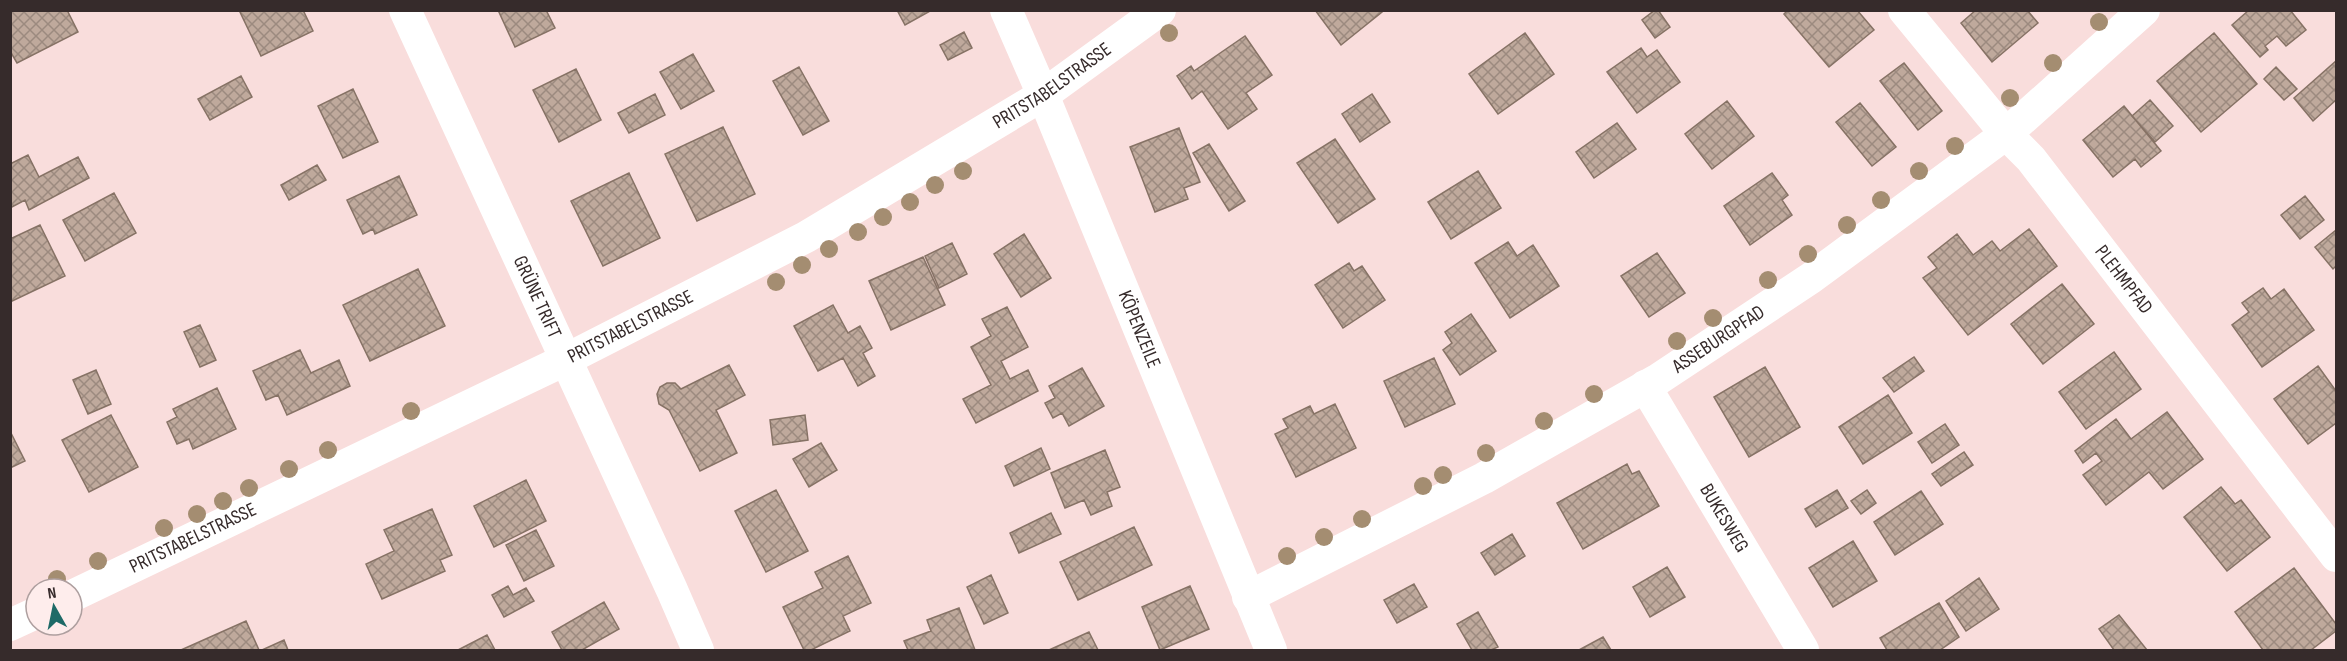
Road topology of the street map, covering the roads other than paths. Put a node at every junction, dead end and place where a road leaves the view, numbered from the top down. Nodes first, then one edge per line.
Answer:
1 (405, 10) edge
2 (1006, 10) edge
3 (1160, 10) edge
4 (1904, 10) edge
5 (2144, 10) edge
6 (1043, 95) junction
7 (2006, 134) junction
8 (565, 360) junction
9 (1645, 386) junction
10 (2337, 556) edge
11 (84, 590) edge
12 (1248, 597) junction
13 (24, 619) edge
14 (10, 625) edge
15 (698, 651) edge
16 (1271, 651) edge
17 (1803, 651) edge

1 - 8 street, GRÜNE TRIFT
2 - 6 street, KÖPENZEILE
3 - 6 street, PRITSTABELSTRASSE
4 - 7 street, PLEHMPFAD
5 - 7 street, ASSEBURGPFAD
6 - 8 street, PRITSTABELSTRASSE
6 - 12 street, KÖPENZEILE
7 - 9 street, ASSEBURGPFAD
7 - 10 street, PLEHMPFAD
8 - 11 street, PRITSTABELSTRASSE
8 - 15 street, GRÜNE TRIFT
9 - 12 street, ASSEBURGPFAD
9 - 17 street, BUKESWEG
12 - 16 street, KÖPENZEILE
13 - 14 street

